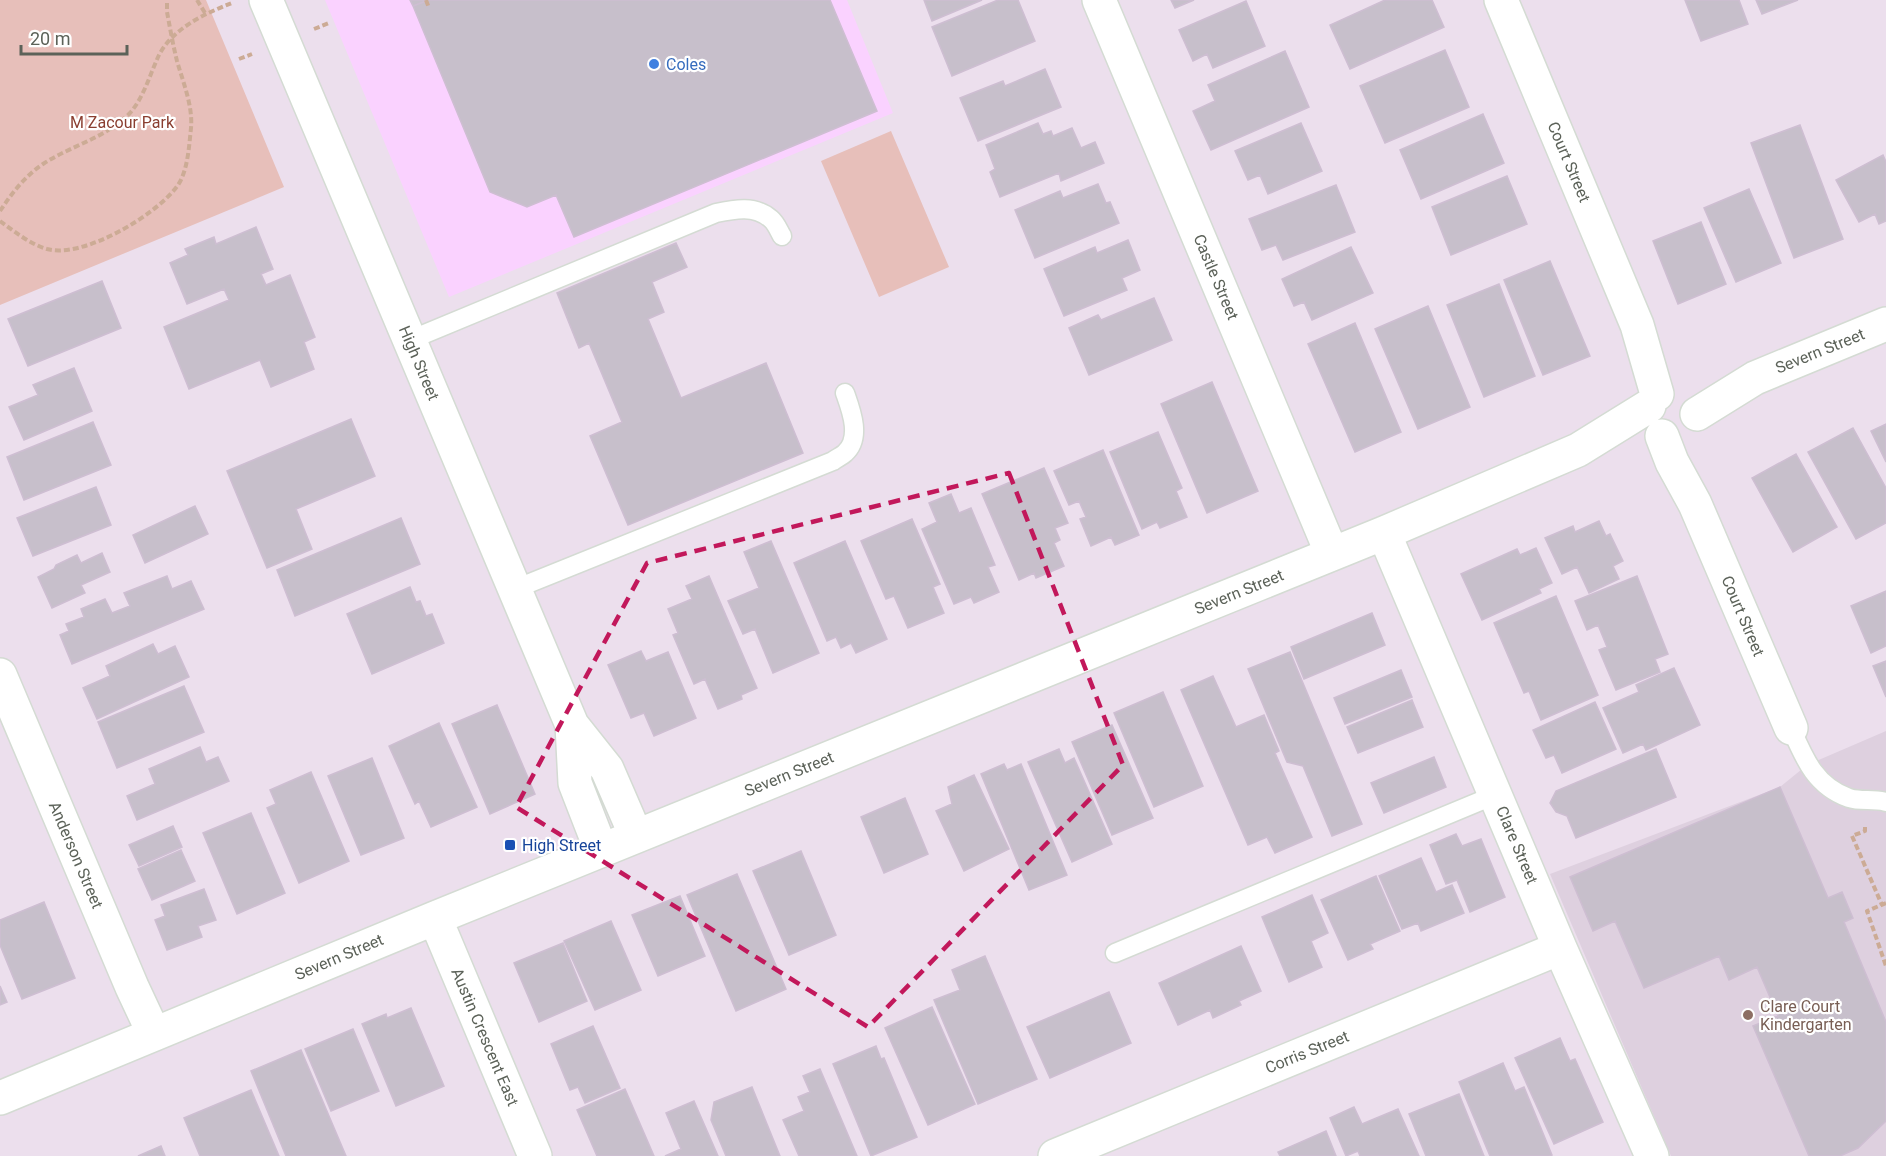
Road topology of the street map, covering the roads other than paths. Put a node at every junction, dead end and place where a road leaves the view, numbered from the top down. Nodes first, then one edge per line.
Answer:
1 (266, 0) edge
2 (1099, 0) edge
3 (1501, 0) edge
4 (782, 236) dead end
5 (1886, 324) edge
6 (410, 340) junction
7 (845, 393) dead end
8 (1671, 413) junction
9 (1384, 533) junction
10 (1332, 554) junction
11 (515, 589) junction
12 (0, 675) edge
13 (573, 725) junction
14 (1791, 728) joint
15 (1496, 795) junction
16 (1886, 802) edge
17 (636, 836) junction
18 (601, 850) junction
19 (435, 918) junction
20 (1560, 948) junction
21 (1114, 953) dead end
22 (154, 1034) junction
23 (0, 1098) edge
24 (535, 1156) edge
25 (1055, 1156) edge
26 (1652, 1156) edge

1 - 6 street, High Street
2 - 10 street, Castle Street
3 - 8 street, Court Street
4 - 6 lane
5 - 8 street, Severn Street
6 - 11 street, High Street
7 - 11 lane
8 - 9 street, Severn Street
8 - 14 street, Court Street
9 - 10 street, Severn Street
9 - 15 street, Clare Street
10 - 17 street, Severn Street
11 - 13 street, High Street
12 - 22 street, Anderson Street
13 - 17 street, High Street
13 - 18 street, High Street
14 - 16 lane
15 - 20 street, Clare Street
15 - 21 lane
17 - 18 street, Severn Street
18 - 19 street, Severn Street
19 - 22 street, Severn Street
19 - 24 street, Austin Crescent East
20 - 25 street, Corris Street
20 - 26 street, Clare Street
22 - 23 street, Severn Street

